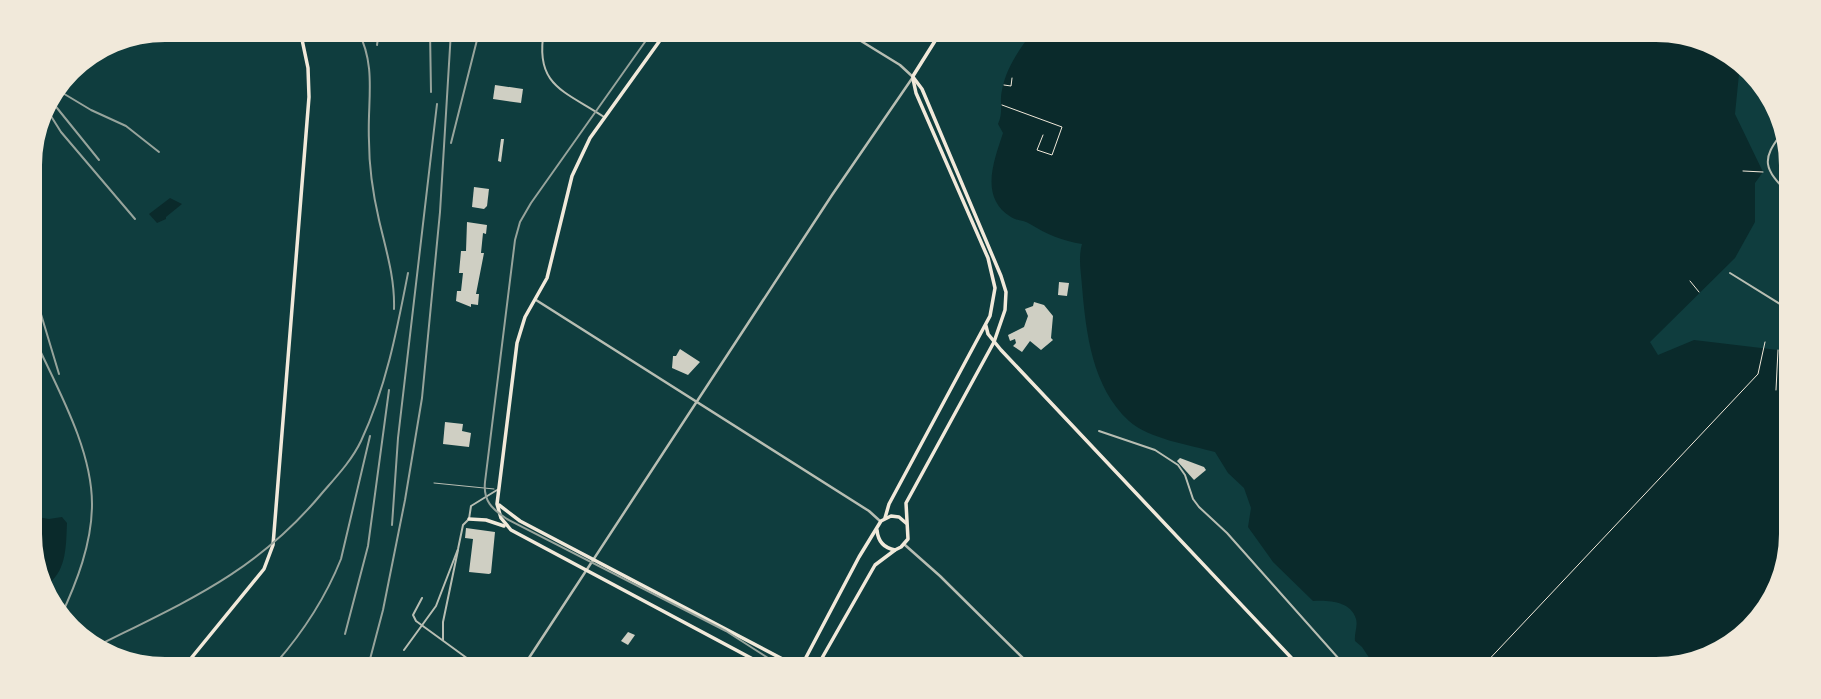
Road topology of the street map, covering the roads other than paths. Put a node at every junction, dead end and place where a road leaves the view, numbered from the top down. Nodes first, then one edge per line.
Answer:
1 (303, 42) edge
2 (542, 42) edge
3 (659, 42) edge
4 (863, 42) edge
5 (934, 42) edge
6 (913, 77) junction
7 (605, 118) junction
8 (1777, 141) edge
9 (1779, 183) edge
10 (1730, 273) dead end
11 (536, 300) junction
12 (1779, 303) edge
13 (986, 323) junction
14 (994, 341) junction
15 (696, 403) junction
16 (1099, 431) dead end
17 (434, 483) dead end
18 (498, 490) junction
19 (497, 504) junction
20 (469, 519) junction
21 (881, 521) junction
22 (907, 526) junction
23 (511, 530) junction
24 (905, 545) junction
25 (458, 548) junction
26 (895, 550) junction
27 (594, 560) junction
28 (587, 570) junction
29 (422, 598) dead end
30 (423, 626) junction
31 (444, 642) junction
32 (404, 650) dead end
33 (193, 657) edge
34 (465, 657) edge
35 (529, 657) edge
36 (749, 657) edge
37 (779, 657) edge
38 (806, 657) edge
39 (823, 657) edge
40 (1022, 657) edge
41 (1291, 657) edge
42 (1336, 657) edge

1 - 33 main road
2 - 7 street
3 - 7 main road
4 - 6 street
5 - 6 main road
6 - 13 main road
6 - 14 main road
6 - 15 street
7 - 11 main road
8 - 9 street
10 - 12 street
11 - 15 street
11 - 18 main road
13 - 14 main road
13 - 21 main road
14 - 22 main road
14 - 41 main road
15 - 21 street
15 - 27 street
16 - 42 street
17 - 18 lane
18 - 19 main road
18 - 20 street
19 - 23 main road
19 - 27 main road
20 - 23 main road
20 - 25 street
21 - 22 main road
21 - 26 main road
21 - 38 main road
22 - 24 main road
23 - 28 main road
24 - 26 main road
24 - 40 street
25 - 30 street
25 - 31 street
26 - 39 main road
27 - 28 street
27 - 37 main road
28 - 35 street
28 - 36 main road
29 - 30 street
30 - 31 street
30 - 32 street
31 - 34 street

